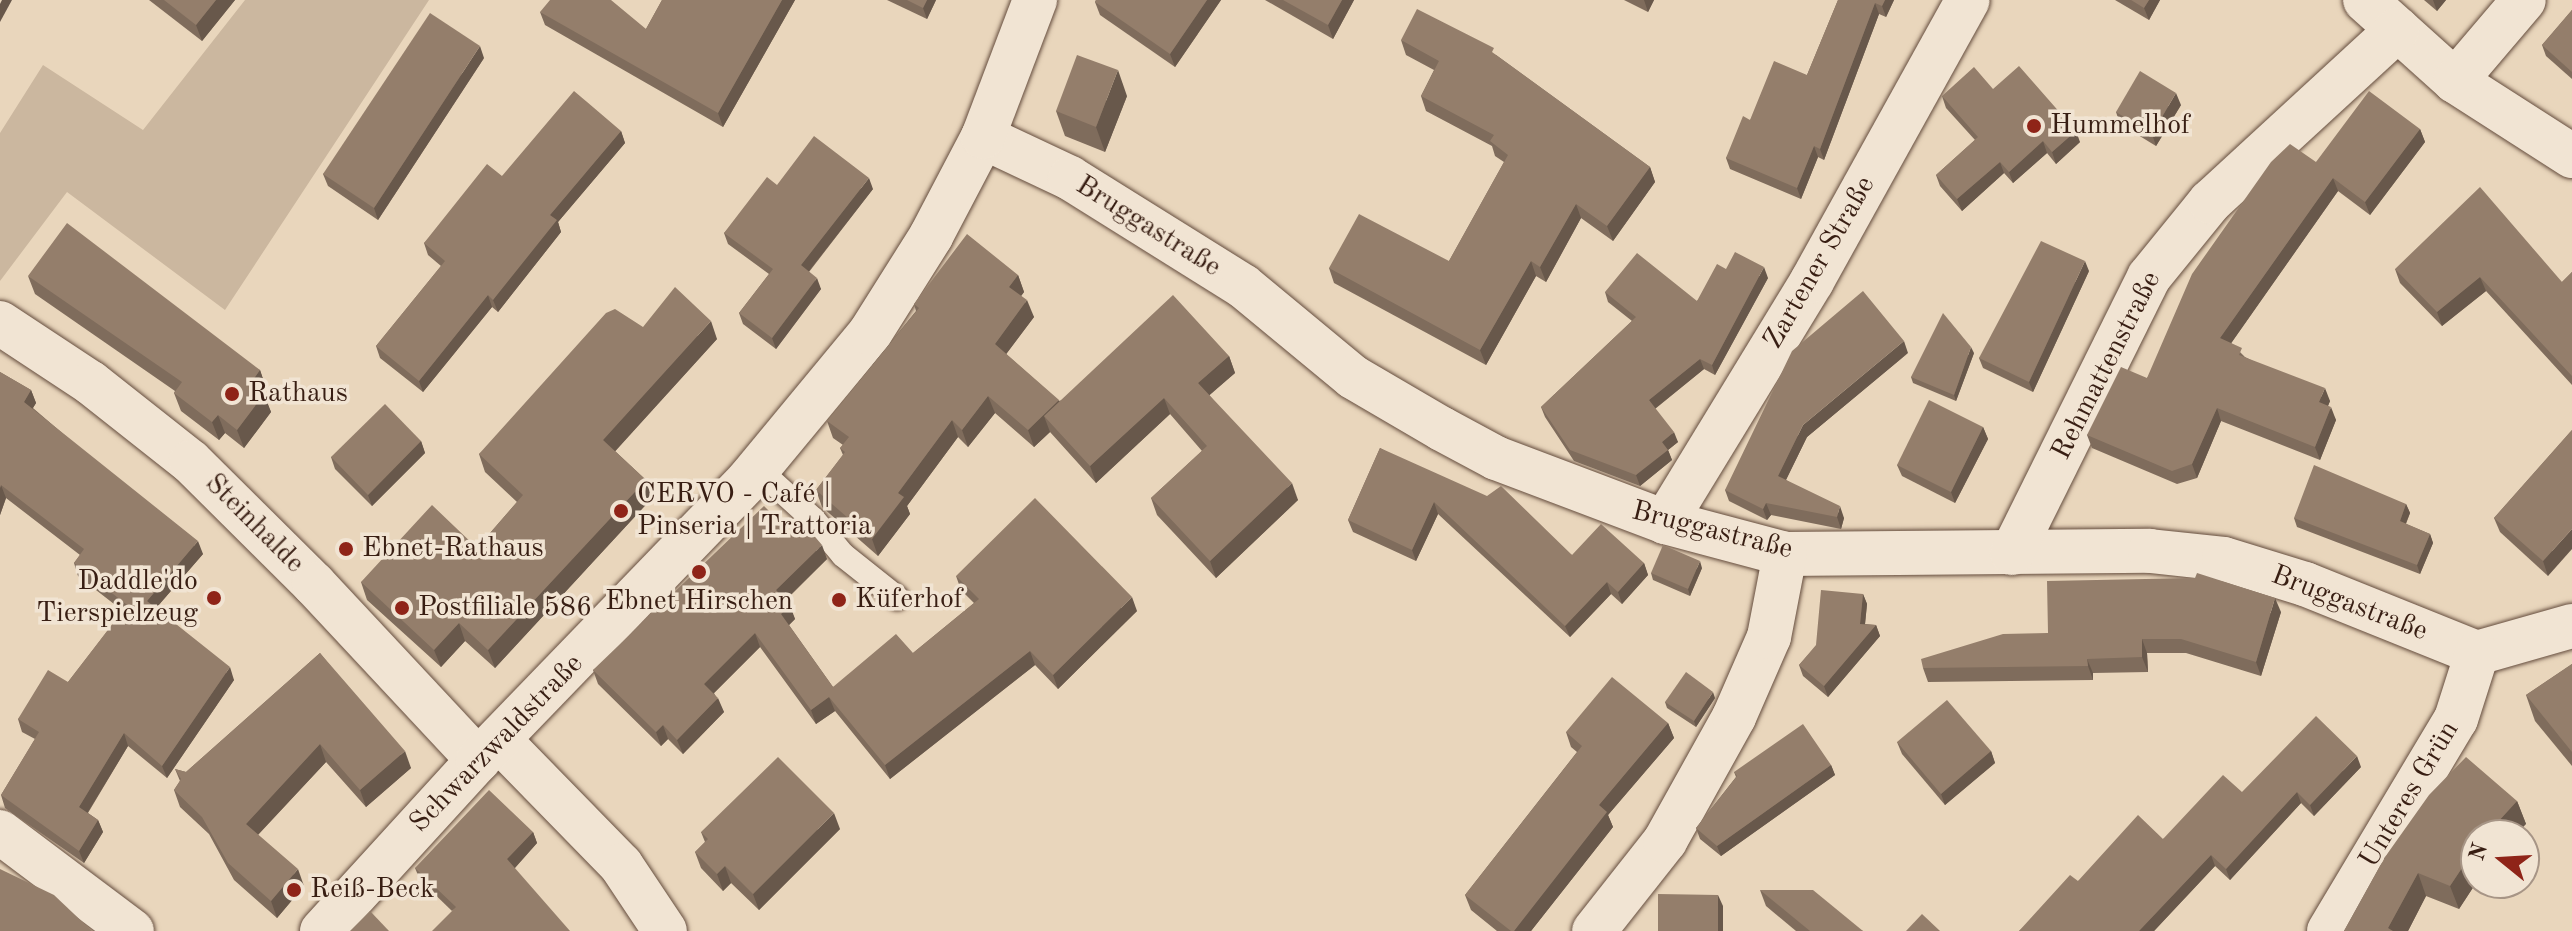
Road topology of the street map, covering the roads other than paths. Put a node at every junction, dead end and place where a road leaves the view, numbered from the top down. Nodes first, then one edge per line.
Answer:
1 (1035, 0) edge
2 (1968, 0) edge
3 (2365, 0) edge
4 (2524, 0) edge
5 (2398, 29) junction
6 (2455, 81) junction
7 (983, 137) junction
8 (2572, 156) edge
9 (0, 323) edge
10 (758, 469) junction
11 (1665, 522) junction
12 (2012, 553) junction
13 (1785, 554) junction
14 (897, 598) dead end
15 (2572, 626) edge
16 (2477, 653) junction
17 (489, 750) junction
18 (0, 832) edge
19 (132, 931) edge
20 (322, 931) edge
21 (665, 931) edge
22 (1594, 931) edge
23 (2329, 931) edge

1 - 7 street, Schwarzwaldstraße
2 - 11 street, Zartener Straße
3 - 5 street
4 - 6 street
5 - 6 street
5 - 12 street, Rehmattenstraße
6 - 8 street
7 - 10 street, Schwarzwaldstraße
7 - 11 street, Bruggastraße
9 - 17 street, Steinhalde
10 - 14 lane
10 - 17 street, Schwarzwaldstraße
11 - 13 street, Bruggastraße
12 - 13 street, Bruggastraße
12 - 16 street, Bruggastraße
13 - 22 street
15 - 16 street
16 - 23 street, Unteres Grün
17 - 20 street, Schwarzwaldstraße
17 - 21 street, Steinhalde
18 - 19 street

